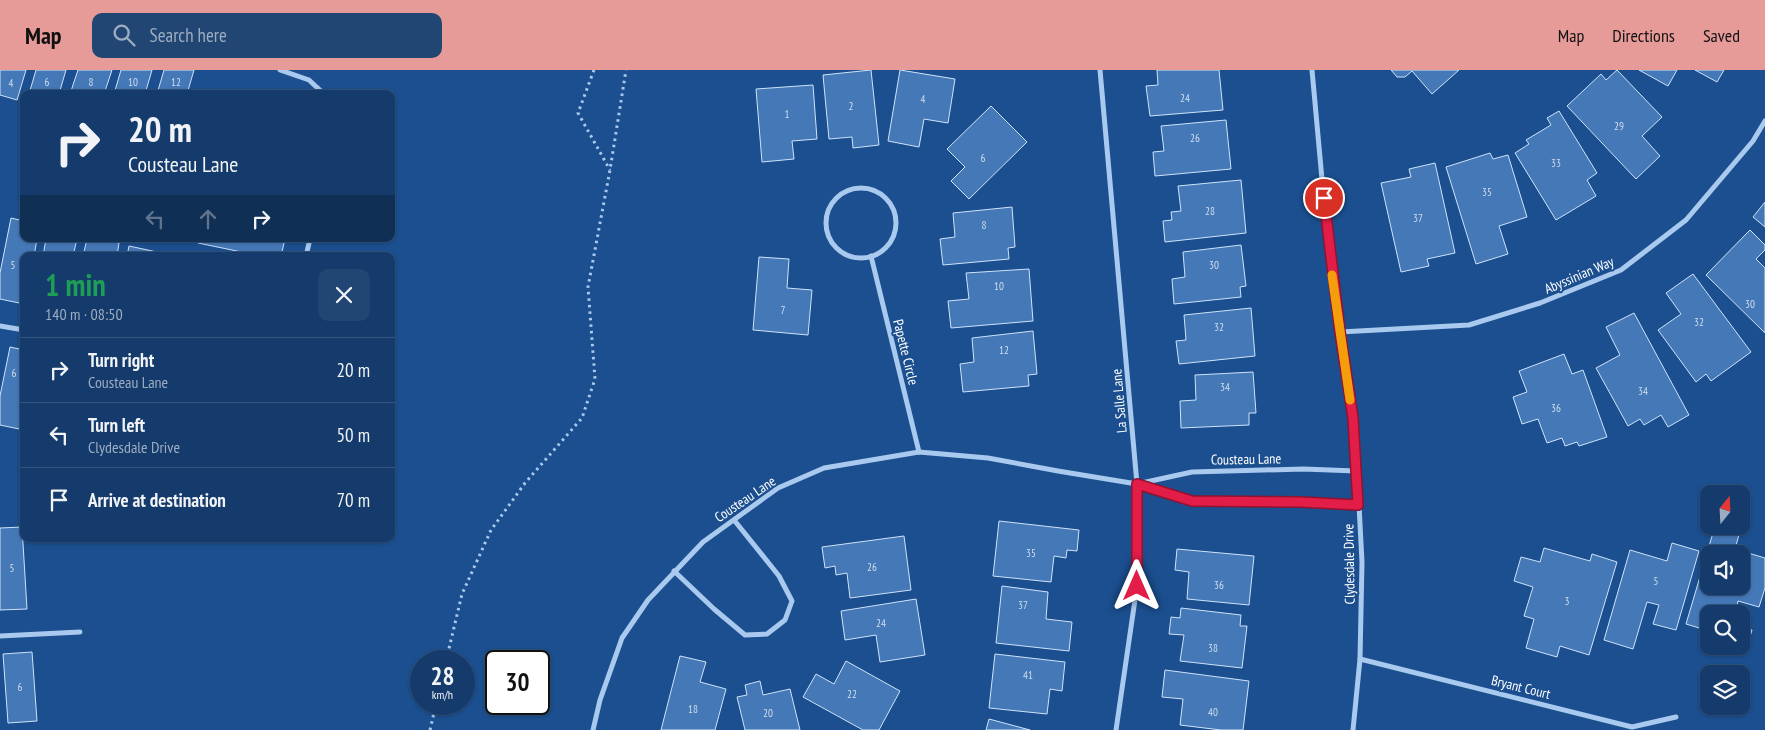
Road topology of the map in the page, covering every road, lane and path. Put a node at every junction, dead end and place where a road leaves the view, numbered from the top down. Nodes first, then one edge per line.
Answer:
1 (280, 70) edge
2 (594, 70) edge
3 (626, 70) edge
4 (1100, 70) edge
5 (1312, 70) edge
6 (322, 90) edge
7 (1765, 121) edge
8 (610, 170) junction
9 (871, 256) junction
10 (0, 326) edge
11 (20, 329) edge
12 (1340, 332) junction
13 (919, 452) junction
14 (1356, 471) junction
15 (1137, 484) junction
16 (1358, 505) junction
17 (734, 520) junction
18 (674, 571) junction
19 (80, 632) dead end
20 (0, 636) edge
21 (449, 650) edge
22 (1360, 659) junction
23 (433, 715) edge
24 (1676, 717) dead end
25 (430, 730) edge
26 (593, 730) edge
27 (1116, 730) edge
28 (1353, 730) edge

1 - 6 street
2 - 8 path
3 - 8 path
4 - 15 street, La Salle Lane
5 - 12 street, Clydesdale Drive
7 - 12 street, Abyssinian Way
8 - 21 path
9 - 9 street
9 - 13 street, Papette Circle
10 - 11 street
12 - 14 street, Clydesdale Drive
13 - 15 street, Cousteau Lane
13 - 17 street, Cousteau Lane
14 - 15 street, Cousteau Lane
14 - 16 street, Clydesdale Drive
15 - 16 street, Cousteau Lane
15 - 27 street, La Salle Lane
16 - 22 street, Clydesdale Drive
17 - 18 street, Cousteau Lane
17 - 18 street
18 - 26 street, Cousteau Lane
19 - 20 street
22 - 24 street, Bryant Court
22 - 28 street, Clydesdale Drive
23 - 25 path

